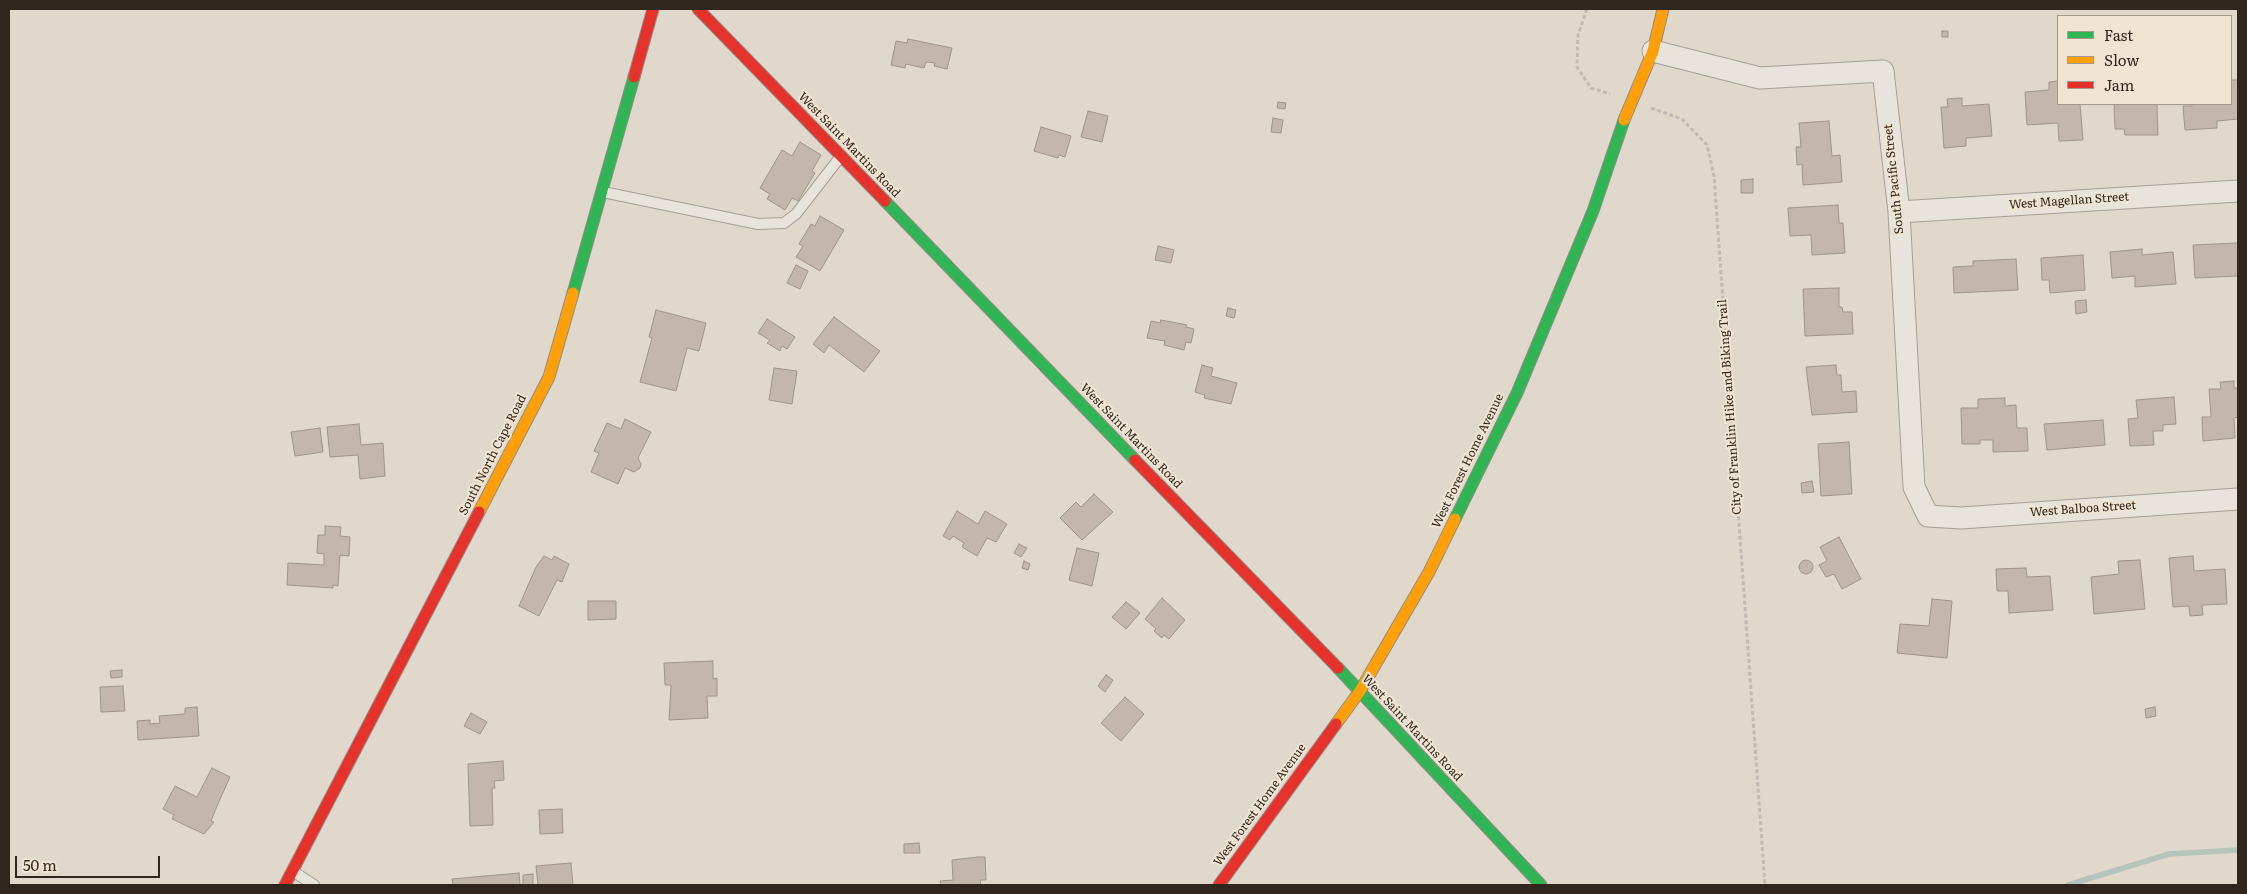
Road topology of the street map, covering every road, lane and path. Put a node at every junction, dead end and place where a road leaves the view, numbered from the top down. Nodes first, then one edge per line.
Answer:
1 (653, 9) edge
2 (698, 9) edge
3 (1587, 9) edge
4 (1663, 9) edge
5 (1653, 51) junction
6 (1631, 101) junction
7 (841, 156) junction
8 (2238, 190) edge
9 (602, 192) junction
10 (1899, 212) junction
11 (2238, 499) edge
12 (1928, 516) joint
13 (1360, 691) junction
14 (294, 871) junction
15 (285, 885) edge
16 (314, 885) edge
17 (1219, 885) edge
18 (1541, 885) edge
19 (1765, 885) edge

1 - 9 street, South North Cape Road
2 - 7 street, West Saint Martins Road
3 - 6 path, City of Franklin Hike and Biking Trail
4 - 5 street, West Forest Home Avenue
5 - 6 street, West Forest Home Avenue
5 - 10 street, South Pacific Street
6 - 13 street, West Forest Home Avenue
6 - 19 path, City of Franklin Hike and Biking Trail
7 - 9 lane
7 - 13 street, West Saint Martins Road
8 - 10 street, West Magellan Street
9 - 14 street, South North Cape Road
10 - 12 street, South Pacific Street
11 - 12 street, West Balboa Street
13 - 17 street, West Forest Home Avenue
13 - 18 street, West Saint Martins Road
14 - 15 street, South North Cape Road
14 - 16 lane

